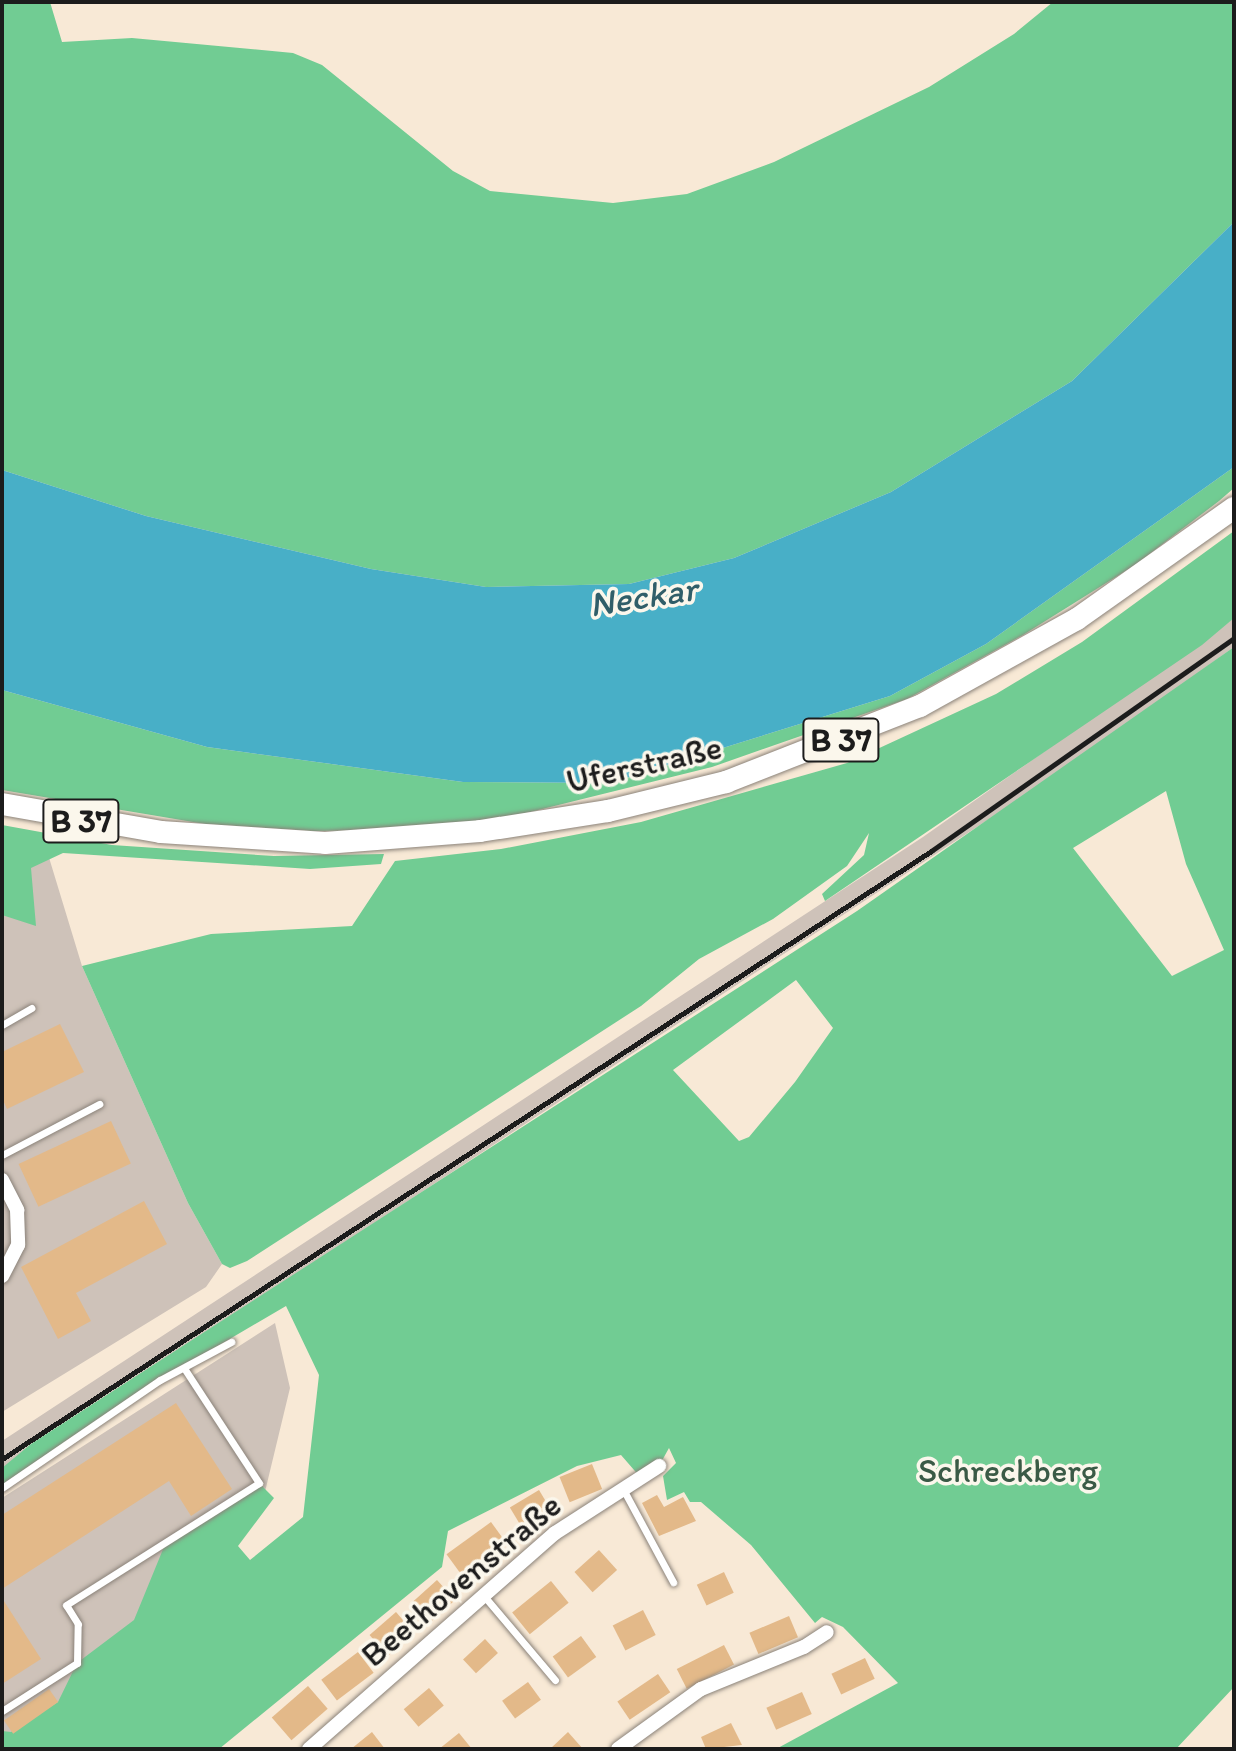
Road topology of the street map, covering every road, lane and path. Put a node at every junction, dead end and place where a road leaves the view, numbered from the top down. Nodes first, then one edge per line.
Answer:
1 (1234, 508) edge
2 (2, 804) edge
3 (31, 1008) dead end
4 (2, 1025) edge
5 (99, 1104) dead end
6 (2, 1155) edge
7 (2, 1180) edge
8 (2, 1276) edge
9 (231, 1342) dead end
10 (184, 1368) junction
11 (659, 1466) dead end
12 (2, 1488) edge
13 (623, 1489) junction
14 (673, 1582) dead end
15 (484, 1596) junction
16 (827, 1632) dead end
17 (555, 1680) dead end
18 (2, 1711) edge
19 (309, 1749) edge
20 (618, 1749) edge

1 - 2 main road, Uferstraße / B 37
3 - 4 lane
5 - 6 lane
7 - 8 street
9 - 10 lane
10 - 12 lane
10 - 18 lane
11 - 13 street, Beethovenstraße
13 - 14 lane
13 - 15 street, Beethovenstraße
15 - 17 lane
15 - 19 street, Beethovenstraße
16 - 20 street

